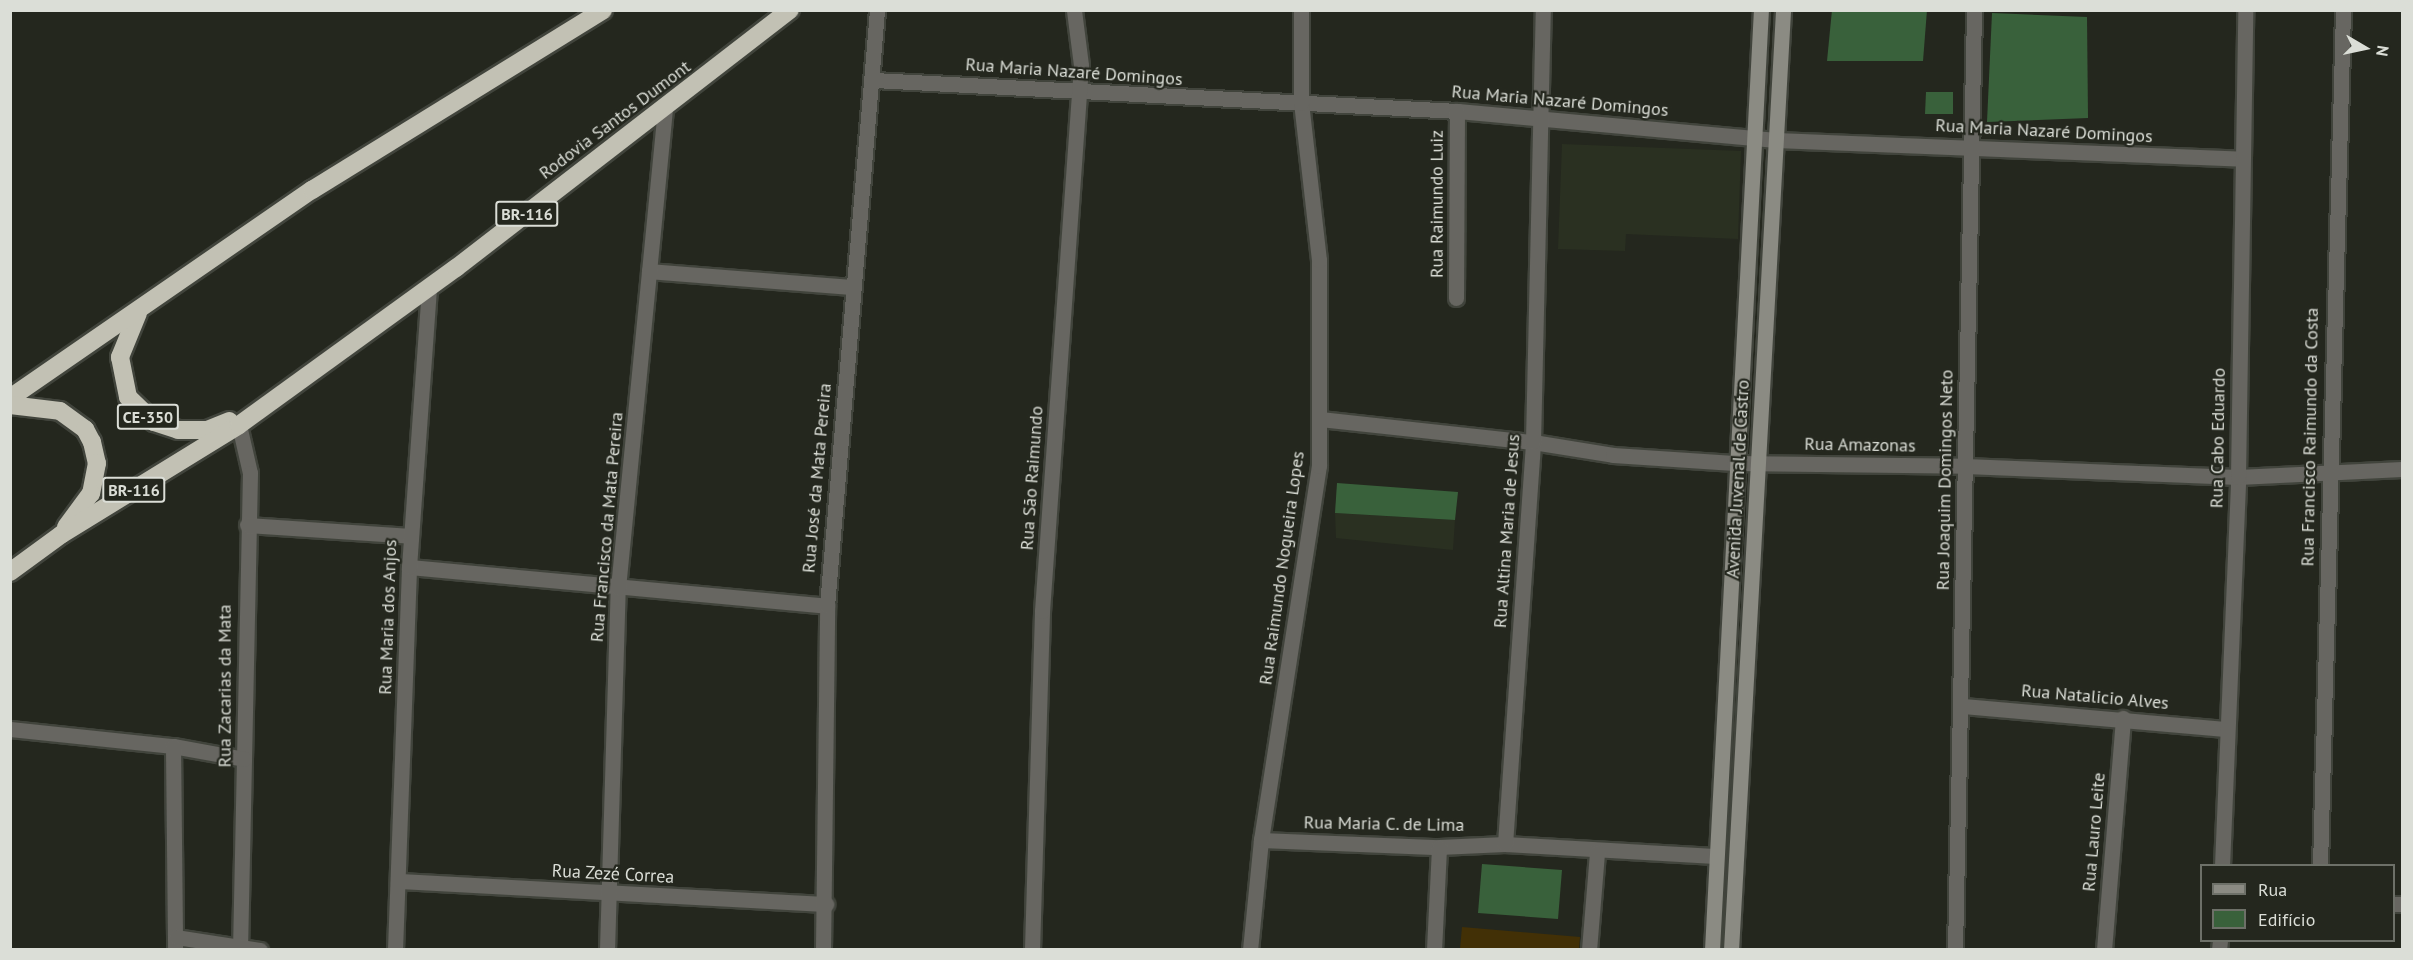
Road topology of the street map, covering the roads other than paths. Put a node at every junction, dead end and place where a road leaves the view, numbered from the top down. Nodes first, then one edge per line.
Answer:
1 (603, 10) edge
2 (790, 10) edge
3 (878, 10) edge
4 (1074, 10) edge
5 (1301, 10) edge
6 (1543, 10) edge
7 (1761, 10) edge
8 (1783, 10) edge
9 (1974, 10) edge
10 (2245, 10) edge
11 (2343, 10) edge
12 (874, 80) junction
13 (1078, 91) junction
14 (1301, 104) junction
15 (665, 109) junction
16 (1457, 111) junction
17 (1539, 118) junction
18 (1752, 138) junction
19 (1777, 140) junction
20 (1973, 146) junction
21 (2242, 159) junction
22 (649, 271) junction
23 (429, 286) junction
24 (853, 287) junction
25 (1456, 298) dead end
26 (139, 312) junction
27 (10, 398) edge
28 (10, 405) edge
29 (259, 409) junction
30 (1320, 419) junction
31 (239, 425) junction
32 (1533, 442) junction
33 (1758, 463) junction
34 (1734, 464) junction
35 (1965, 466) junction
36 (2403, 469) edge
37 (2329, 476) junction
38 (2238, 477) junction
39 (247, 525) junction
40 (62, 534) junction
41 (411, 536) junction
42 (409, 567) junction
43 (10, 573) edge
44 (618, 588) junction
45 (827, 606) junction
46 (1962, 706) junction
47 (2123, 718) junction
48 (13, 729) edge
49 (2226, 729) junction
50 (173, 746) junction
51 (244, 759) junction
52 (1261, 840) junction
53 (1505, 843) junction
54 (1439, 847) junction
55 (1597, 852) junction
56 (1715, 856) junction
57 (2222, 864) edge
58 (2320, 864) edge
59 (398, 881) junction
60 (612, 893) junction
61 (826, 904) junction
62 (175, 943) edge
63 (240, 947) edge
64 (260, 950) edge
65 (395, 950) edge
66 (607, 950) edge
67 (823, 950) edge
68 (1032, 950) edge
69 (1250, 950) edge
70 (1434, 950) edge
71 (1589, 950) edge
72 (1712, 950) edge
73 (1731, 950) edge
74 (1955, 950) edge
75 (2104, 950) edge

1 - 26 highway
2 - 15 highway, Rodovia Santos Dumont / BR-116
3 - 12 street, Rua José da Mata Pereira
4 - 13 street, Rua São Raimundo
5 - 14 street, Rua Raimundo Nogueira Lopes
6 - 17 street, Rua Altina Maria de Jesus
7 - 18 street, Avenida Juvenal de Castro
8 - 19 street, Avenida Juvenal de Castro
9 - 20 street, Rua Joaquim Domingos Neto
10 - 21 street, Rua Cabo Eduardo
11 - 37 street, Rua Francisco Raimundo da Costa
12 - 13 street, Rua Maria Nazaré Domingos
12 - 24 street, Rua José da Mata Pereira
13 - 14 street, Rua Maria Nazaré Domingos
13 - 68 street, Rua São Raimundo
14 - 16 street, Rua Maria Nazaré Domingos
14 - 30 street, Rua Raimundo Nogueira Lopes
15 - 22 street, Rua Francisco da Mata Pereira
15 - 23 highway, Rodovia Santos Dumont / BR-116
16 - 17 street, Rua Maria Nazaré Domingos
16 - 25 street, Rua Raimundo Luiz
17 - 18 street, Rua Maria Nazaré Domingos
17 - 32 street, Rua Altina Maria de Jesus
18 - 19 street, Rua Maria Nazaré Domingos
18 - 34 street, Avenida Juvenal de Castro
19 - 20 street, Rua Maria Nazaré Domingos
19 - 33 street, Avenida Juvenal de Castro
20 - 21 street, Rua Maria Nazaré Domingos
20 - 35 street, Rua Joaquim Domingos Neto
21 - 38 street, Rua Cabo Eduardo
22 - 24 street
22 - 44 street, Rua Francisco da Mata Pereira
23 - 29 highway, Rodovia Santos Dumont / BR-116
23 - 41 street, Rua Maria dos Anjos
24 - 45 street, Rua José da Mata Pereira
26 - 27 highway
26 - 29 highway, CE-350
28 - 40 highway
29 - 31 highway, BR-116
30 - 32 street, Rua Amazonas
30 - 52 street, Rua Raimundo Nogueira Lopes
31 - 39 street, Rua Zacarias da Mata
31 - 40 highway, BR-116
32 - 34 street, Rua Amazonas
32 - 53 street, Rua Altina Maria de Jesus
33 - 34 street, Rua Amazonas
33 - 35 street, Rua Amazonas
33 - 73 street, Avenida Juvenal de Castro
34 - 56 street, Avenida Juvenal de Castro
35 - 38 street, Rua Amazonas
35 - 46 street, Rua Joaquim Domingos Neto
36 - 37 street, Rua Amazonas
37 - 38 street, Rua Amazonas
37 - 58 street, Rua Francisco Raimundo da Costa
38 - 49 street, Rua Cabo Eduardo
39 - 41 street
39 - 51 street, Rua Zacarias da Mata
40 - 43 highway, BR-116
41 - 42 street, Rua Maria dos Anjos
42 - 44 street
42 - 59 street, Rua Maria dos Anjos
44 - 45 street
44 - 60 street, Rua Francisco da Mata Pereira
45 - 61 street, Rua José da Mata Pereira
46 - 47 street, Rua Natalicio Alves
46 - 74 street, Rua Joaquim Domingos Neto
47 - 49 street, Rua Natalicio Alves
47 - 75 street, Rua Lauro Leite
48 - 50 street
49 - 57 street, Rua Cabo Eduardo
50 - 51 street
50 - 62 street
51 - 63 street, Rua Zacarias da Mata
52 - 54 street, Rua Maria C. de Lima
52 - 69 street, Rua Raimundo Nogueira Lopes
53 - 54 street, Rua Maria C. de Lima
53 - 55 street
54 - 70 street
55 - 56 street
55 - 71 street
56 - 72 street, Avenida Juvenal de Castro
59 - 60 street, Rua Zezé Correa
59 - 65 street, Rua Maria dos Anjos
60 - 61 street, Rua Zezé Correa
60 - 66 street, Rua Francisco da Mata Pereira
61 - 67 street, Rua José da Mata Pereira
62 - 63 street
63 - 64 street

